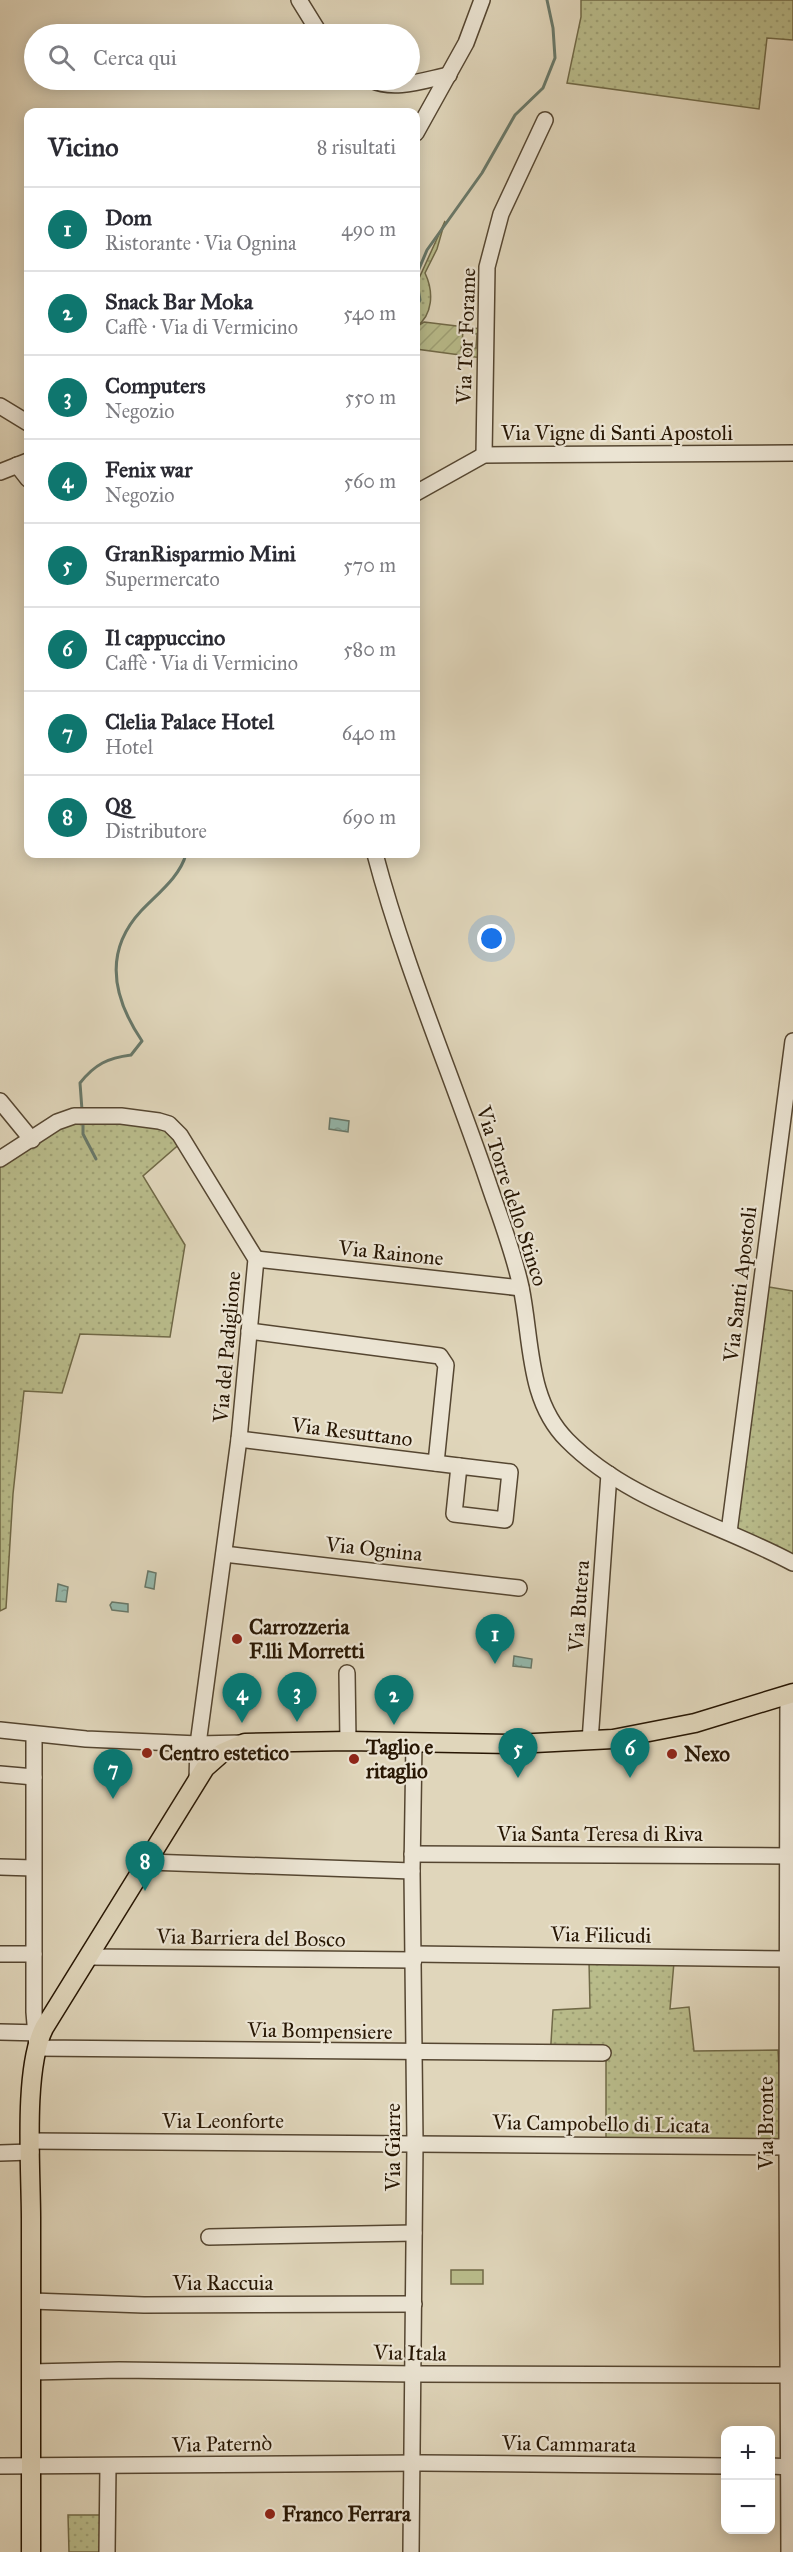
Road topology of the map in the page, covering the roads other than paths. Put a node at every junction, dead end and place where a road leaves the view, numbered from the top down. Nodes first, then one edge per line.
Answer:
1 (299, 0) edge
2 (482, 0) edge
3 (314, 24) edge
4 (449, 75) junction
5 (420, 80) edge
6 (545, 120) dead end
7 (420, 126) edge
8 (0, 406) edge
9 (24, 421) edge
10 (793, 453) edge
11 (484, 455) junction
12 (23, 463) edge
13 (0, 472) edge
14 (420, 491) edge
15 (376, 858) edge
16 (793, 1041) edge
17 (0, 1101) edge
18 (32, 1140) junction
19 (0, 1159) edge
20 (256, 1259) junction
21 (521, 1288) junction
22 (249, 1331) junction
23 (239, 1439) junction
24 (435, 1463) junction
25 (459, 1466) junction
26 (609, 1474) junction
27 (729, 1532) junction
28 (224, 1554) junction
29 (793, 1563) edge
30 (519, 1588) dead end
31 (347, 1673) dead end
32 (791, 1694) edge
33 (0, 1730) edge
34 (34, 1735) junction
35 (590, 1741) junction
36 (348, 1742) junction
37 (245, 1743) junction
38 (414, 1743) junction
39 (198, 1744) junction
40 (215, 1759) junction
41 (0, 1774) edge
42 (34, 1777) junction
43 (197, 1780) junction
44 (791, 1826) edge
45 (412, 1854) junction
46 (788, 1856) junction
47 (148, 1863) junction
48 (0, 1867) edge
49 (33, 1868) junction
50 (412, 1871) junction
51 (791, 1915) edge
52 (0, 1954) edge
53 (34, 1954) junction
54 (88, 1957) junction
55 (414, 1957) junction
56 (789, 1959) junction
57 (790, 2001) edge
58 (0, 2032) edge
59 (38, 2038) junction
60 (414, 2053) junction
61 (603, 2053) dead end
62 (790, 2101) edge
63 (415, 2144) junction
64 (31, 2147) junction
65 (787, 2147) junction
66 (0, 2153) edge
67 (414, 2233) junction
68 (209, 2237) dead end
69 (32, 2301) junction
70 (414, 2304) junction
71 (31, 2372) junction
72 (414, 2374) junction
73 (787, 2375) junction
74 (412, 2463) junction
75 (0, 2466) edge
76 (32, 2466) junction
77 (108, 2466) junction
78 (721, 2466) edge
79 (790, 2466) edge
80 (31, 2552) edge
81 (107, 2552) edge
82 (411, 2552) edge
83 (789, 2552) edge

1 - 3 street
2 - 4 street
4 - 5 street
4 - 7 street
6 - 11 street, Via Tor Forame
8 - 9 street
10 - 11 street, Via Vigne di Santi Apostoli
11 - 14 street, Via Vigne di Santi Apostoli
12 - 13 street
15 - 21 street, Via Torre dello Stinco
16 - 27 street, Via Santi Apostoli
17 - 18 street
18 - 19 street, Via del Padiglione
18 - 20 street, Via del Padiglione
20 - 21 street, Via Rainone
20 - 22 street, Via del Padiglione
21 - 26 street, Via Torre dello Stinco
22 - 23 street, Via del Padiglione
22 - 24 street
23 - 24 street, Via Resuttano
23 - 28 street, Via del Padiglione
24 - 25 street, Via Resuttano
25 - 25 street, Via Resuttano
26 - 27 street, Via Torre dello Stinco
26 - 35 street, Via Butera
27 - 29 street, Via Torre dello Stinco
28 - 30 street, Via Ognina
28 - 39 street, Via del Padiglione
31 - 36 street
32 - 35 main road
32 - 44 street, Via Bronte
33 - 34 street
34 - 39 street
34 - 42 street
35 - 38 main road
36 - 37 main road
36 - 38 main road
37 - 39 street
37 - 40 main road
38 - 45 street, Via Giarre
39 - 40 street
39 - 43 street, Via del Padiglione
40 - 43 main road
41 - 42 street
42 - 49 street
43 - 47 main road
44 - 46 street, Via Bronte
45 - 46 street, Via Santa Teresa di Riva
45 - 50 street, Via Giarre
46 - 51 street, Via Bronte
47 - 50 street
47 - 54 main road
48 - 49 street
49 - 53 street
50 - 55 street, Via Giarre
51 - 56 street, Via Bronte
52 - 53 street
53 - 59 street
54 - 55 street, Via Barriera del Bosco
54 - 59 main road
55 - 56 street, Via Filicudi
55 - 60 street, Via Giarre
56 - 57 street, Via Bronte
57 - 62 street, Via Bronte
58 - 59 street, Via Bompensiere
59 - 60 street, Via Bompensiere
59 - 64 main road
60 - 61 street, Via Bompensiere
60 - 63 street, Via Giarre
62 - 65 street, Via Bronte
63 - 64 street, Via Leonforte
63 - 65 street, Via Campobello di Licata
63 - 67 street, Via Giarre
64 - 66 street, Via Leonforte
64 - 69 main road
65 - 73 street, Via Bronte
67 - 68 street
67 - 70 street, Via Giarre
69 - 70 street, Via Raccuia
69 - 71 main road
70 - 72 street, Via Giarre
71 - 72 street, Via Itala
71 - 76 main road
72 - 73 street, Via Itala
72 - 74 street, Via Giarre
73 - 79 street, Via Bronte
74 - 77 street, Via Paternò
74 - 78 street, Via Cammarata
74 - 82 street, Via Giarre
75 - 76 street, Via Paternò
76 - 77 street, Via Paternò
76 - 80 main road
77 - 81 street
79 - 83 street, Via Bronte

